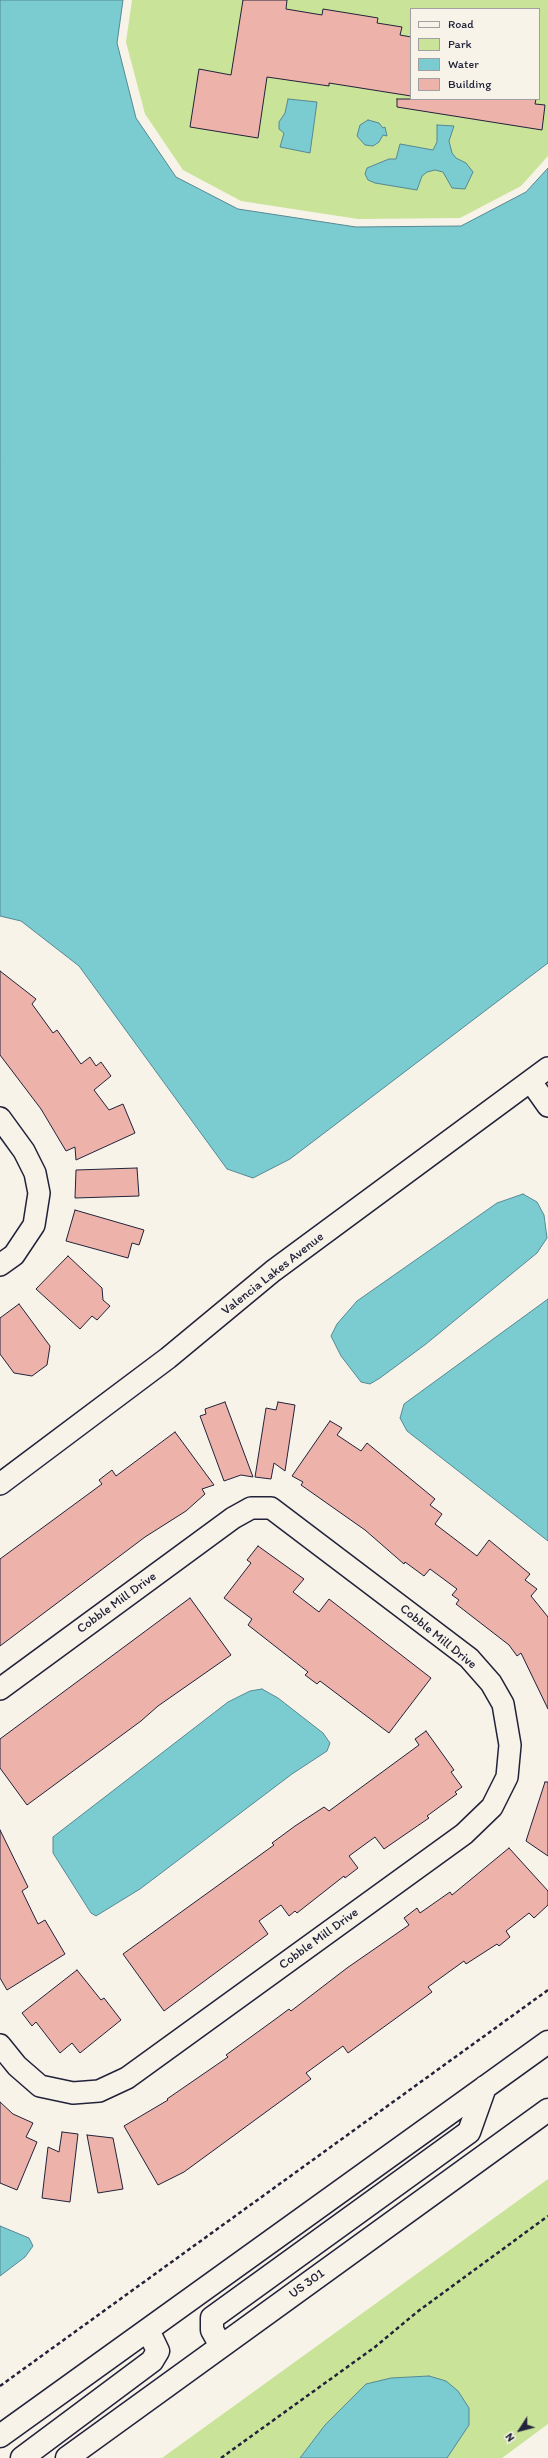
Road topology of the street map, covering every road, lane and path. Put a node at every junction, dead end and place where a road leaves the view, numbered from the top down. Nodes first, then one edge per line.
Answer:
1 (548, 1068) edge
2 (531, 1082) junction
3 (548, 1106) edge
4 (0, 1118) edge
5 (0, 1265) edge
6 (0, 1484) edge
7 (0, 1689) edge
8 (548, 1990) edge
9 (548, 2042) edge
10 (0, 2045) edge
11 (485, 2087) junction
12 (548, 2110) edge
13 (548, 2216) edge
14 (148, 2330) junction
15 (221, 2346) junction
16 (0, 2386) edge
17 (0, 2436) edge
18 (22, 2458) edge
19 (67, 2458) edge
20 (221, 2458) edge

1 - 2 street, Valencia Lakes Avenue
2 - 3 street
2 - 6 street, Valencia Lakes Avenue
4 - 5 street
7 - 10 street, Cobble Mill Drive
8 - 16 path
9 - 11 main road
11 - 14 main road
11 - 15 main road
12 - 15 main road, US 301 / US 301
13 - 20 path
14 - 17 main road
14 - 18 main road
15 - 19 main road, US 301 / US 301

